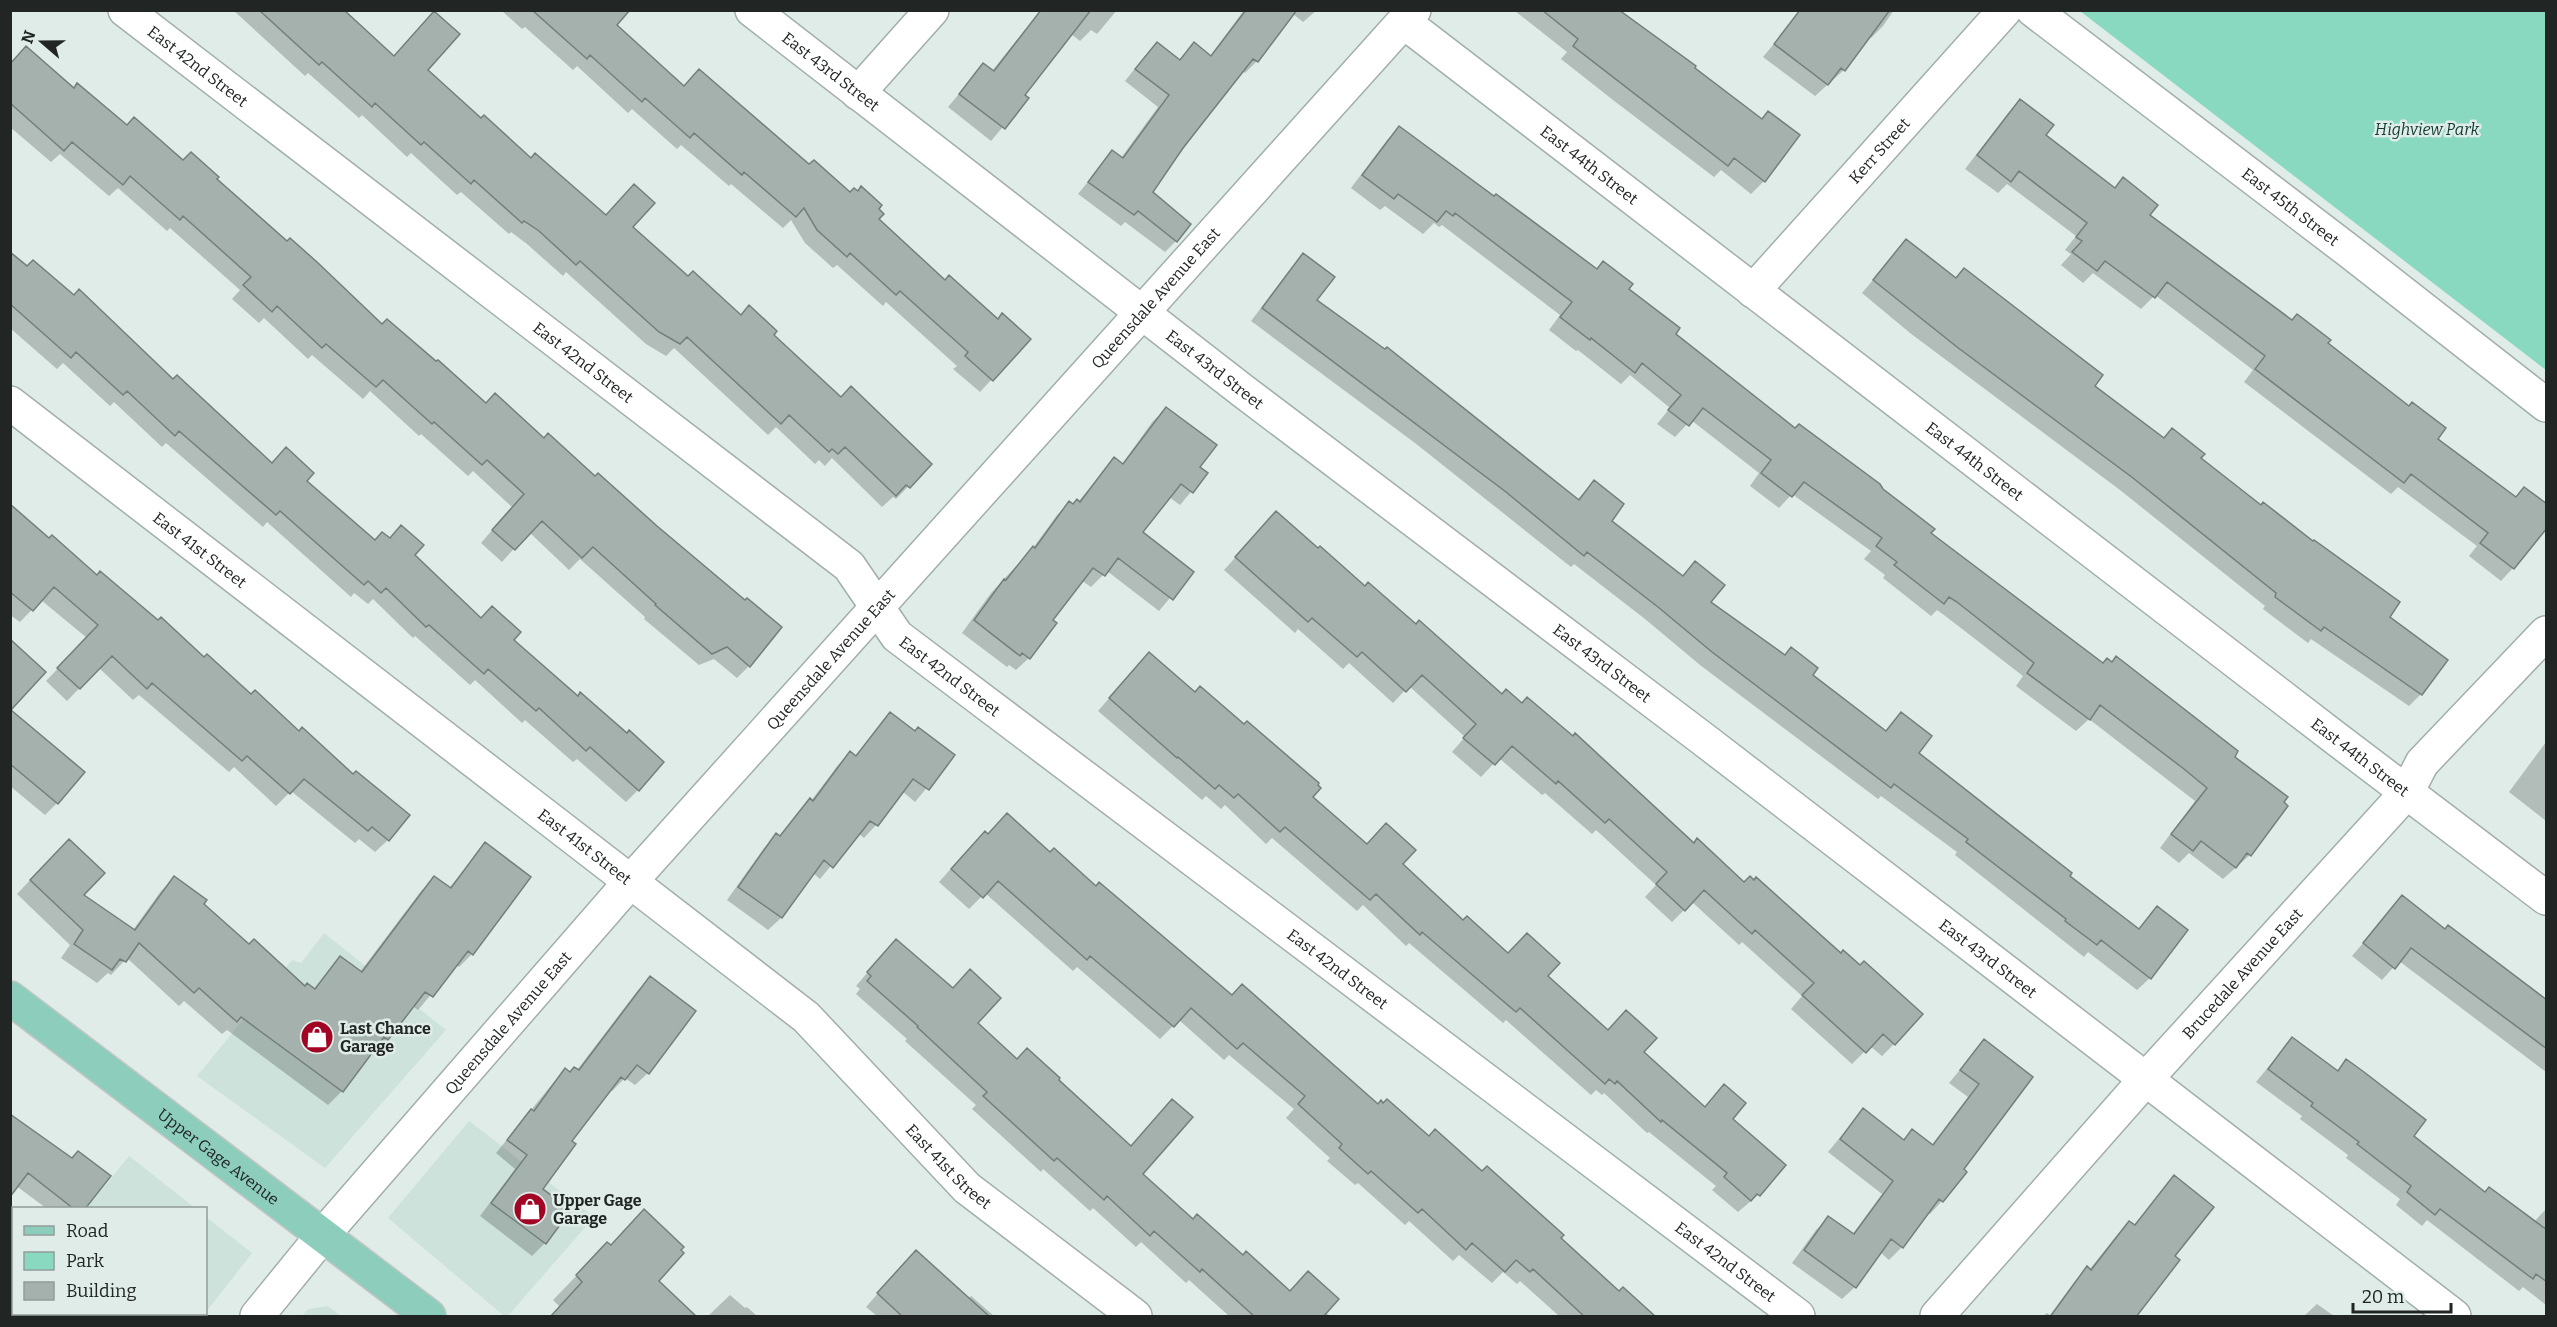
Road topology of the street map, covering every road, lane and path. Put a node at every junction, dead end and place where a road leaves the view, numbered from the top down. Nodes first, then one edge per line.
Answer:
1 (125, 10) edge
2 (752, 10) edge
3 (932, 10) edge
4 (2005, 10) edge
5 (2033, 10) edge
6 (1409, 16) edge
7 (858, 93) junction
8 (1753, 291) junction
9 (1143, 311) junction
10 (10, 403) edge
11 (2547, 405) edge
12 (877, 609) junction
13 (2547, 633) edge
14 (2407, 792) junction
15 (631, 881) junction
16 (2547, 898) edge
17 (10, 998) edge
18 (2145, 1080) junction
19 (323, 1235) junction
20 (257, 1317) edge
21 (429, 1317) edge
22 (1135, 1317) edge
23 (1798, 1317) edge
24 (1937, 1317) edge
25 (2454, 1317) edge

1 - 12 street, East 42nd Street
2 - 7 street, East 43rd Street
3 - 7 street
4 - 8 street, Kerr Street
5 - 11 street, East 45th Street
6 - 8 street, East 44th Street
6 - 9 street, Queensdale Avenue East
7 - 9 street, East 43rd Street
8 - 14 street, East 44th Street
9 - 12 street, Queensdale Avenue East
9 - 18 street, East 43rd Street
10 - 15 street, East 41st Street
12 - 15 street, Queensdale Avenue East
12 - 23 street, East 42nd Street
13 - 14 street, Brucedale Avenue East
14 - 16 street, East 44th Street
14 - 18 street, Brucedale Avenue East
15 - 19 street, Queensdale Avenue East
15 - 22 street, East 41st Street
17 - 19 main road, Upper Gage Avenue
18 - 24 street, Brucedale Avenue East
18 - 25 street, East 43rd Street
19 - 20 street, Queensdale Avenue East
19 - 21 main road, Upper Gage Avenue

